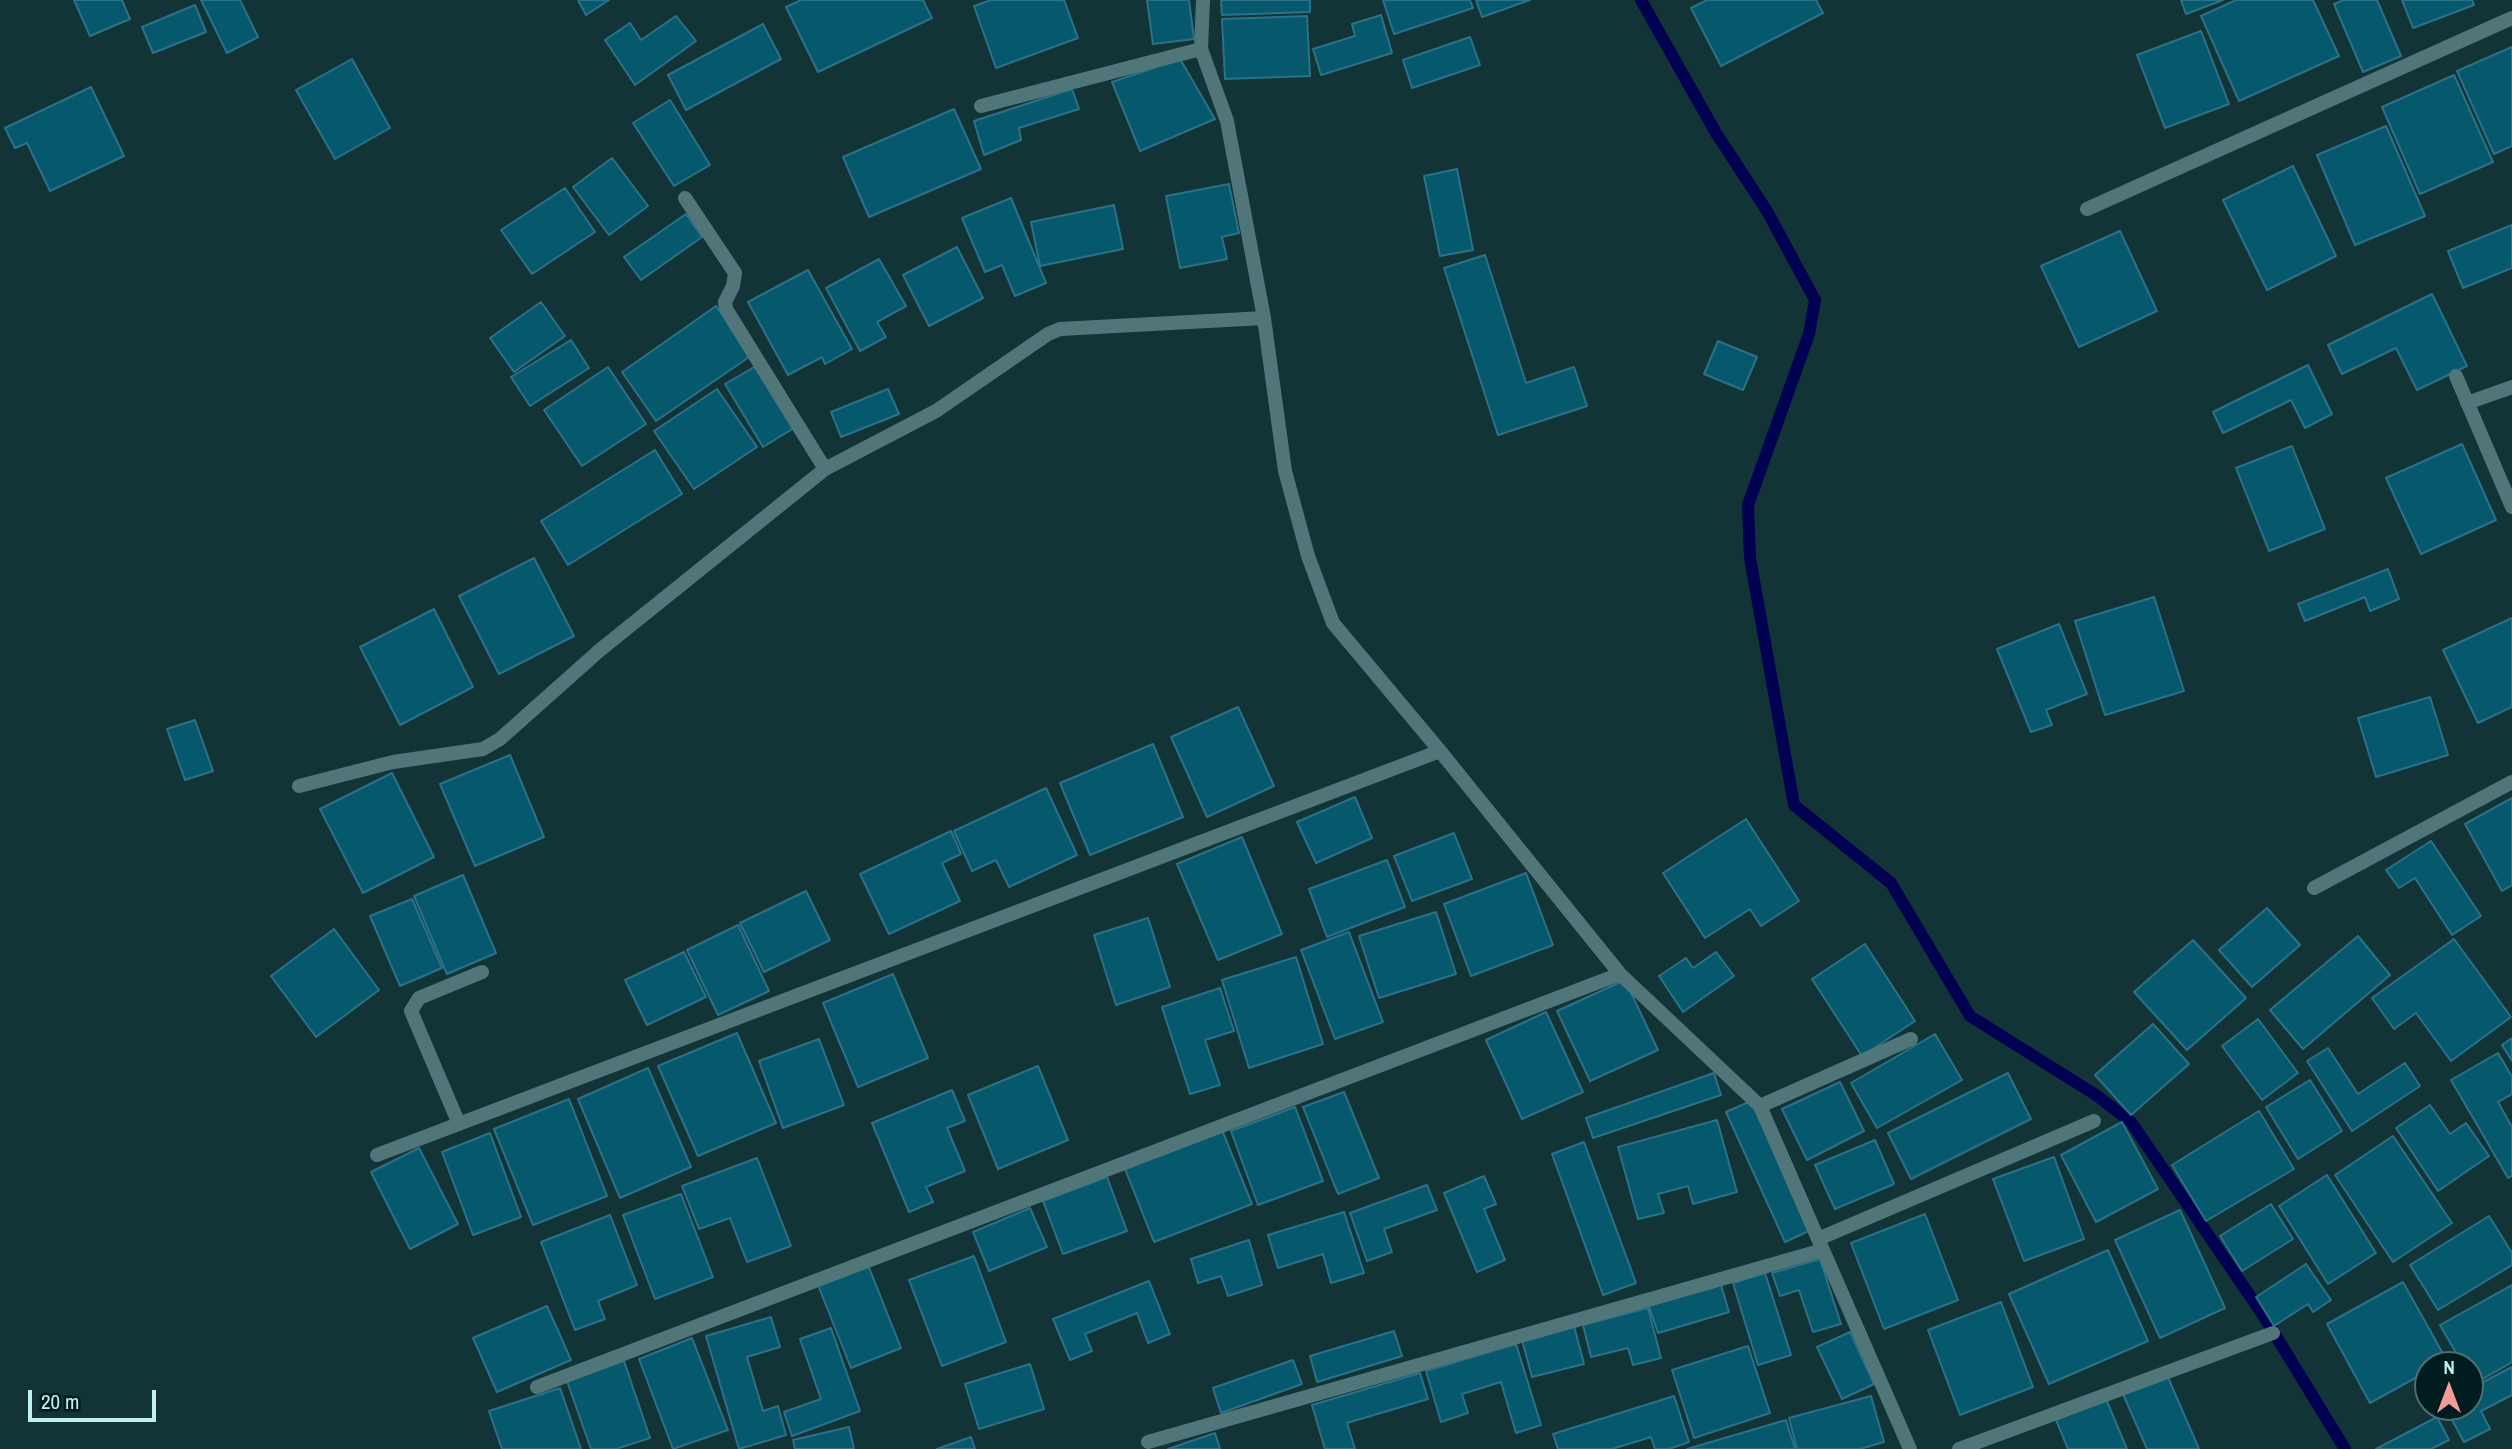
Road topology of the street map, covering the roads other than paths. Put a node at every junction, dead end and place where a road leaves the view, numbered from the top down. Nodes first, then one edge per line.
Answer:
1 (1203, 0) edge
2 (2512, 18) edge
3 (1201, 48) junction
4 (981, 106) dead end
5 (685, 198) dead end
6 (2087, 209) dead end
7 (1264, 318) junction
8 (2456, 376) dead end
9 (2512, 387) edge
10 (2467, 403) junction
11 (825, 469) junction
12 (2512, 508) edge
13 (1440, 751) junction
14 (2512, 782) edge
15 (299, 786) dead end
16 (2314, 888) dead end
17 (482, 972) dead end
18 (1620, 974) junction
19 (1911, 1039) dead end
20 (1760, 1106) junction
21 (2094, 1121) dead end
22 (459, 1124) junction
23 (377, 1155) dead end
24 (1820, 1244) junction
25 (2273, 1333) dead end
26 (537, 1387) dead end
27 (1148, 1442) dead end
28 (1910, 1449) edge
29 (1959, 1449) edge

1 - 3 street
2 - 6 street
3 - 4 street
3 - 7 street
5 - 11 street
7 - 11 street
7 - 13 street
8 - 10 street
9 - 10 street
10 - 12 street
11 - 15 street
13 - 18 street
13 - 22 street
14 - 16 street
17 - 22 street
18 - 20 street
18 - 26 street
19 - 20 street
20 - 24 street
21 - 24 street
22 - 23 street
24 - 27 street
24 - 28 street
25 - 29 street

